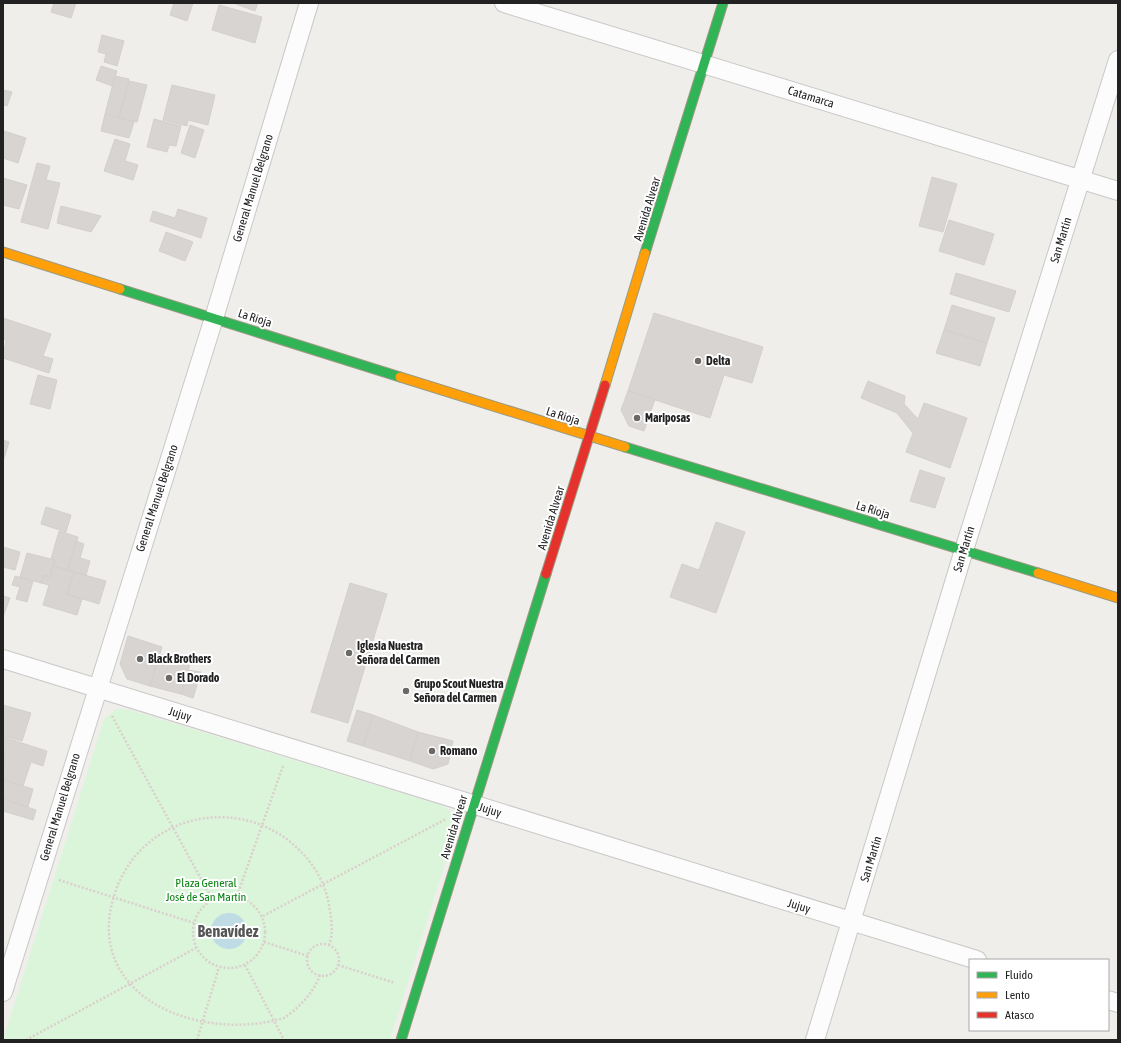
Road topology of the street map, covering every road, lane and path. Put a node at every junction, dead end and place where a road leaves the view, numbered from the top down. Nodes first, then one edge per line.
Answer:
1 (309, 3) edge
2 (504, 3) edge
3 (723, 3) edge
4 (1118, 60) edge
5 (704, 65) junction
6 (1080, 179) junction
7 (1118, 191) edge
8 (3, 252) edge
9 (214, 318) junction
10 (589, 436) junction
11 (964, 550) junction
12 (1118, 598) edge
13 (3, 659) edge
14 (97, 688) junction
15 (289, 748) junction
16 (474, 805) junction
17 (262, 824) junction
18 (173, 827) junction
19 (40, 874) junction
20 (323, 884) junction
21 (237, 896) junction
22 (113, 897) junction
23 (212, 899) junction
24 (263, 916) junction
25 (852, 922) junction
26 (194, 923) junction
27 (264, 942) junction
28 (329, 945) junction
29 (196, 948) junction
30 (308, 956) junction
31 (974, 959) edge
32 (245, 965) junction
33 (338, 965) junction
34 (219, 967) junction
35 (320, 975) junction
36 (125, 986) junction
37 (416, 990) junction
38 (129, 991) dead end
39 (3, 992) edge
40 (276, 1024) junction
41 (270, 1027) dead end
42 (192, 1035) dead end
43 (197, 1038) edge
44 (205, 1038) dead end
45 (26, 1040) edge
46 (284, 1040) edge
47 (401, 1040) edge
48 (815, 1040) edge

1 - 9 street, General Manuel Belgrano
2 - 5 street, Catamarca
3 - 5 street, Avenida Alvear
4 - 6 street, San Martín
5 - 6 street, Catamarca
5 - 10 street, Avenida Alvear
6 - 7 street, Catamarca
6 - 11 street, San Martín
8 - 9 street, La Rioja
9 - 10 street, La Rioja
9 - 14 street, General Manuel Belgrano
10 - 11 street, La Rioja
10 - 16 street, Avenida Alvear
11 - 12 street, La Rioja
11 - 25 street, San Martín
13 - 14 street, Jujuy
14 - 15 street, Jujuy
14 - 18 path
14 - 19 street, General Manuel Belgrano
15 - 16 street, Jujuy
15 - 17 path
16 - 20 path
16 - 25 street, Jujuy
16 - 37 street, Avenida Alvear
17 - 18 path
17 - 20 path
17 - 21 path
18 - 22 path
18 - 23 path
19 - 22 path
19 - 39 street, General Manuel Belgrano
20 - 24 path
20 - 28 path
21 - 23 path
21 - 24 path
22 - 26 path
22 - 36 path
23 - 26 path
24 - 27 path
25 - 31 street, Jujuy
25 - 48 street, San Martín
26 - 29 path
27 - 30 path
27 - 32 path
28 - 30 path
28 - 33 path
29 - 34 path
29 - 36 path
30 - 35 path
32 - 34 path
32 - 40 path
33 - 35 path
33 - 37 path
34 - 43 path
35 - 40 path
36 - 38 path
36 - 45 path
37 - 47 street, Avenida Alvear
40 - 41 path
40 - 46 path
42 - 43 path
43 - 44 path

